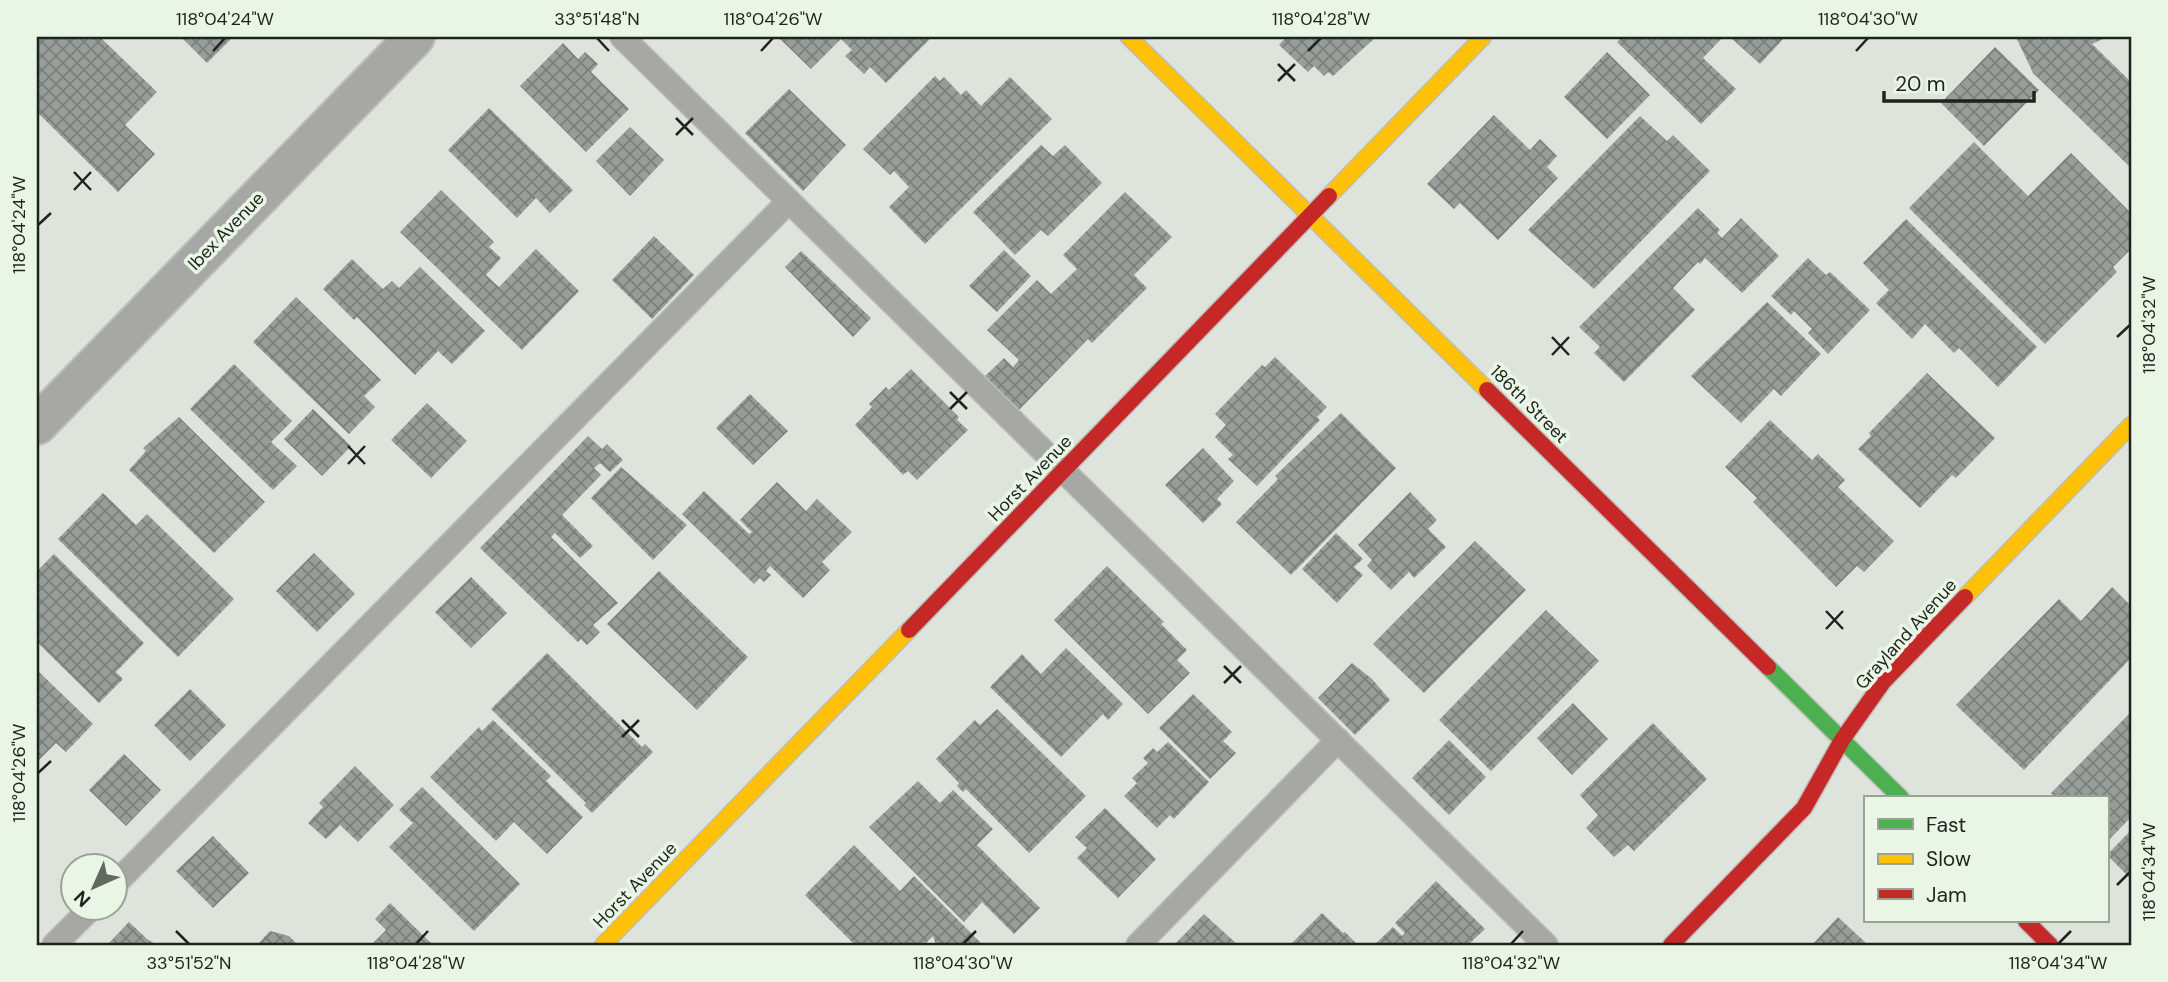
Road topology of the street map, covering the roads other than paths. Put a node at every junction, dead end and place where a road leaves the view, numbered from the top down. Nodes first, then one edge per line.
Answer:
1 (415, 37) edge
2 (622, 37) edge
3 (1129, 37) edge
4 (1483, 37) edge
5 (789, 201) junction
6 (1309, 214) junction
7 (37, 425) edge
8 (2131, 425) edge
9 (1064, 471) junction
10 (1338, 740) junction
11 (1842, 740) junction
12 (1899, 796) edge
13 (130, 869) edge
14 (77, 922) edge
15 (2027, 922) edge
16 (54, 945) edge
17 (603, 945) edge
18 (1138, 945) edge
19 (1546, 945) edge
20 (1671, 945) edge
21 (2050, 945) edge

1 - 7 street, Ibex Avenue
2 - 5 lane
3 - 6 street, 186th Street
4 - 6 street, Horst Avenue
5 - 9 lane
5 - 13 lane
6 - 9 street, Horst Avenue
6 - 11 street, 186th Street
8 - 11 street, Grayland Avenue
9 - 10 lane
9 - 17 street, Horst Avenue
10 - 18 lane
10 - 19 lane
11 - 12 street, 186th Street
11 - 20 street, Grayland Avenue
14 - 16 lane
15 - 21 street

